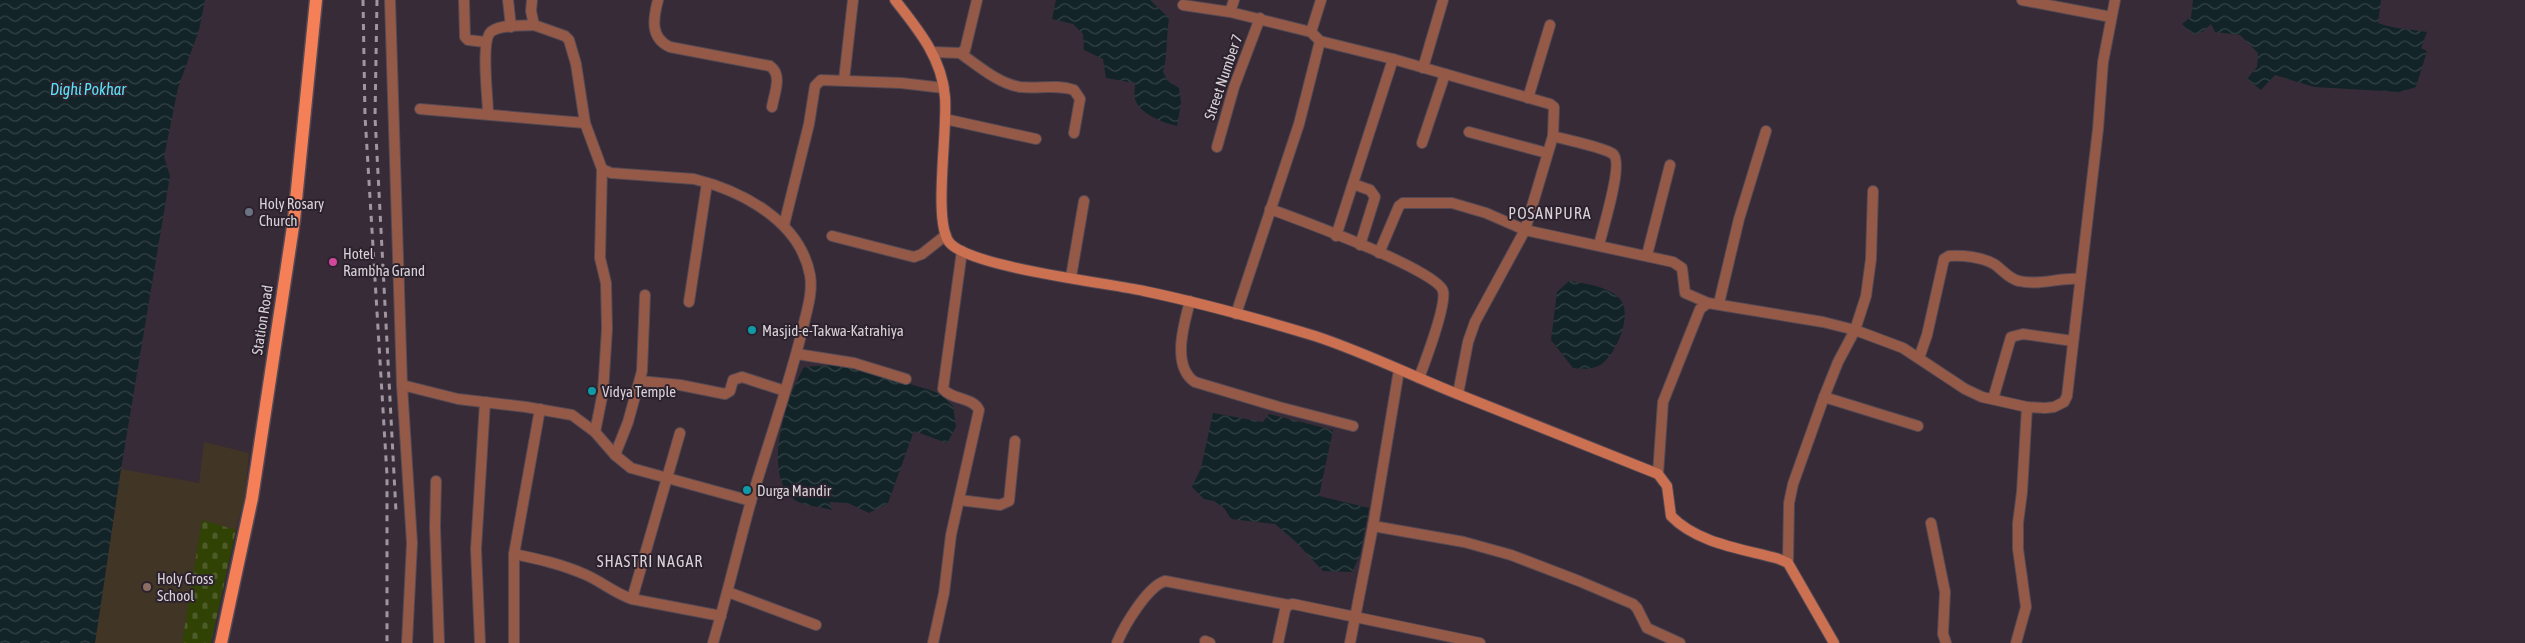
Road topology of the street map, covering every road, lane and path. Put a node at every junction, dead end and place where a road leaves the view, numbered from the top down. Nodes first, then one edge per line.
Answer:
1 (316, 0) edge
2 (390, 0) edge
3 (464, 0) edge
4 (508, 0) edge
5 (532, 0) edge
6 (658, 0) edge
7 (853, 0) edge
8 (895, 0) edge
9 (977, 0) edge
10 (1234, 0) edge
11 (1321, 0) edge
12 (1443, 0) edge
13 (2022, 0) edge
14 (2115, 0) edge
15 (1183, 6) dead end
16 (1230, 12) junction
17 (2111, 17) junction
18 (1260, 18) junction
19 (534, 25) junction
20 (1550, 25) dead end
21 (511, 27) junction
22 (1311, 32) junction
23 (1320, 41) junction
24 (485, 42) junction
25 (932, 52) junction
26 (960, 53) junction
27 (1394, 59) junction
28 (1423, 68) junction
29 (1445, 74) junction
30 (844, 80) junction
31 (944, 88) junction
32 (1528, 98) junction
33 (772, 107) dead end
34 (420, 109) dead end
35 (488, 113) junction
36 (945, 119) junction
37 (585, 123) junction
38 (1766, 131) dead end
39 (1469, 132) dead end
40 (1074, 133) dead end
41 (1553, 136) junction
42 (1036, 139) dead end
43 (1422, 143) dead end
44 (1217, 147) dead end
45 (1547, 154) junction
46 (1670, 165) dead end
47 (602, 169) junction
48 (707, 183) junction
49 (1353, 184) junction
50 (1873, 191) dead end
51 (1084, 201) dead end
52 (1270, 209) junction
53 (784, 225) junction
54 (1525, 230) junction
55 (946, 235) junction
56 (832, 236) dead end
57 (1336, 236) junction
58 (1360, 245) junction
59 (1599, 245) junction
60 (962, 252) junction
61 (1379, 253) junction
62 (1647, 255) junction
63 (1071, 277) junction
64 (2080, 279) junction
65 (645, 295) dead end
66 (1190, 301) junction
67 (689, 302) dead end
68 (1708, 303) junction
69 (1719, 303) junction
70 (1236, 314) junction
71 (1855, 330) junction
72 (2074, 341) junction
73 (797, 354) junction
74 (1919, 358) junction
75 (1399, 370) junction
76 (1419, 378) junction
77 (906, 379) dead end
78 (640, 381) junction
79 (402, 385) junction
80 (785, 391) junction
81 (1458, 394) junction
82 (1824, 397) junction
83 (1993, 399) junction
84 (485, 402) junction
85 (2027, 407) junction
86 (540, 409) junction
87 (1353, 426) dead end
88 (1918, 426) dead end
89 (595, 432) junction
90 (680, 433) dead end
91 (1015, 441) dead end
92 (615, 455) junction
93 (1658, 474) junction
94 (668, 478) junction
95 (436, 481) dead end
96 (959, 500) junction
97 (751, 501) junction
98 (1930, 523) dead end
99 (1373, 526) junction
100 (514, 554) junction
101 (1788, 563) junction
102 (728, 592) junction
103 (632, 599) junction
104 (1288, 605) junction
105 (721, 616) junction
106 (1356, 617) junction
107 (816, 625) dead end
108 (222, 643) edge
109 (407, 643) edge
110 (439, 643) edge
111 (480, 643) edge
112 (514, 643) edge
113 (713, 643) edge
114 (934, 643) edge
115 (1117, 643) edge
116 (1278, 643) edge
117 (1350, 643) edge
118 (1480, 643) edge
119 (1680, 643) edge
120 (1834, 643) edge
121 (1946, 643) edge
122 (2016, 643) edge

1 - 108 main road, Station Road
2 - 79 street
3 - 24 street
4 - 21 street
5 - 19 street
6 - 33 street
7 - 30 street
8 - 25 main road
9 - 26 street
10 - 16 street
11 - 22 street
12 - 28 street
13 - 17 street
14 - 17 street
15 - 16 street
16 - 18 street
17 - 64 street
18 - 22 street
18 - 44 street, Street Number 7
19 - 21 street
19 - 37 street
20 - 32 street
21 - 24 street
22 - 23 street
23 - 27 street
23 - 52 street
24 - 35 street
25 - 26 street
25 - 31 main road
26 - 40 street
27 - 28 street
27 - 49 street
28 - 29 street
29 - 32 street
29 - 43 street
30 - 31 street
30 - 53 street
31 - 36 main road
32 - 41 street
34 - 35 street
35 - 37 street
36 - 42 street
36 - 55 main road
37 - 47 street
38 - 69 street
39 - 45 street
41 - 45 street
41 - 59 street
45 - 54 street
46 - 62 street
47 - 48 street
47 - 89 street
48 - 53 street
48 - 67 street
49 - 57 street
49 - 58 street
50 - 71 street
51 - 63 street
52 - 57 street
52 - 70 street
53 - 73 street
54 - 59 street
54 - 61 street
54 - 81 street
55 - 56 street
55 - 60 main road
57 - 58 street
58 - 61 street
59 - 62 street
60 - 63 main road
60 - 96 street
61 - 76 street
62 - 68 street
63 - 66 main road
64 - 72 street
64 - 74 street
65 - 78 street
66 - 70 main road
66 - 87 street
68 - 69 street
68 - 93 street
69 - 71 street
70 - 75 main road
71 - 74 street
71 - 82 street
72 - 83 street
72 - 85 street
73 - 77 street
73 - 80 street
74 - 83 street
75 - 76 main road
75 - 99 street
76 - 81 main road
78 - 80 street
78 - 92 street
79 - 84 street
79 - 109 street
80 - 97 street
81 - 93 main road
82 - 88 street
82 - 101 street
83 - 85 street
84 - 86 street
84 - 111 street
85 - 122 street
86 - 89 street
86 - 100 street
89 - 92 street
90 - 94 street
91 - 96 street
92 - 94 street
93 - 101 main road
94 - 97 street
94 - 103 street
95 - 110 street
96 - 114 street
97 - 102 street
98 - 121 street
99 - 106 street
99 - 119 street
100 - 103 street
100 - 112 street
101 - 120 main road
102 - 105 street
102 - 107 street
103 - 105 street
104 - 106 street
104 - 115 street
104 - 116 street
105 - 113 street
106 - 117 street
106 - 118 street

